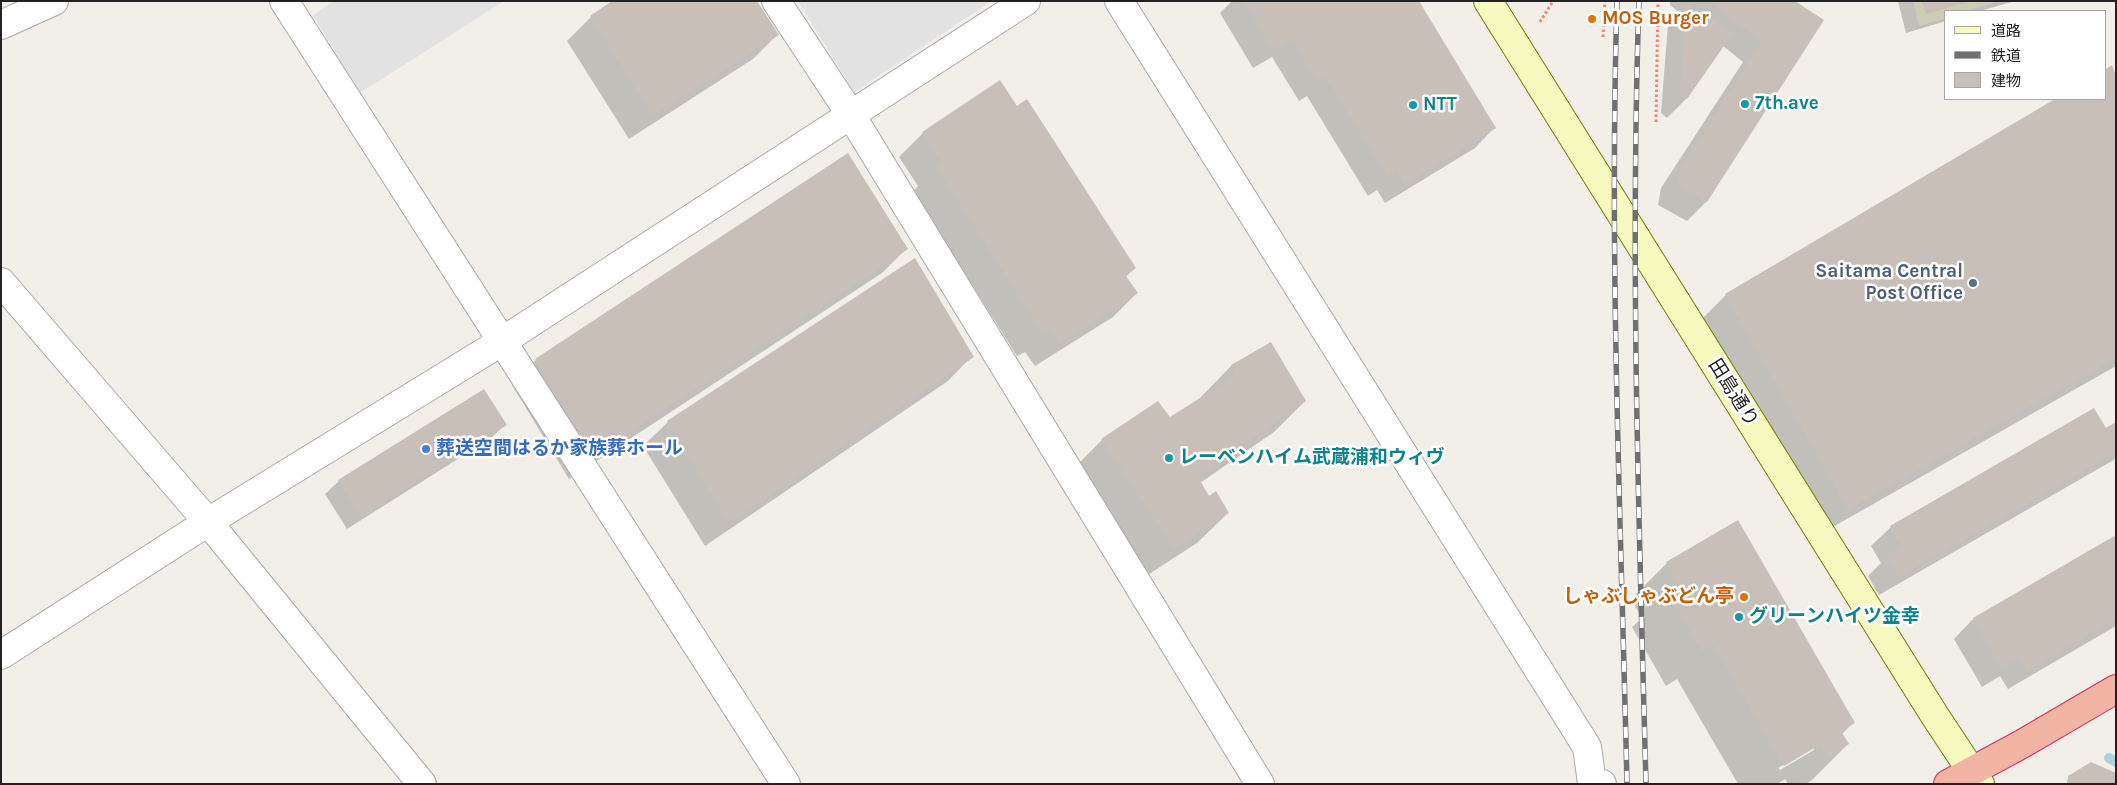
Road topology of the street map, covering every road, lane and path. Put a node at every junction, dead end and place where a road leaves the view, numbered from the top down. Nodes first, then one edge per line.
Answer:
1 (54, 1) edge
2 (284, 1) edge
3 (776, 1) edge
4 (1026, 1) edge
5 (1119, 1) edge
6 (1488, 1) edge
7 (1552, 1) edge
8 (1605, 1) edge
9 (1658, 1) edge
10 (1540, 22) dead end
11 (1, 25) edge
12 (1603, 37) dead end
13 (851, 115) junction
14 (1656, 122) dead end
15 (1, 282) edge
16 (502, 342) junction
17 (208, 522) junction
18 (1, 655) edge
19 (2116, 689) edge
20 (1966, 780) edge
21 (1595, 783) edge
22 (422, 784) edge
23 (786, 784) edge
24 (1260, 784) edge

1 - 11 street
2 - 16 street
3 - 13 street
4 - 13 street
5 - 21 street
6 - 20 main road, 田島通り
7 - 10 path
8 - 12 path
9 - 14 path
13 - 16 street
13 - 24 street
15 - 17 street
16 - 17 street
16 - 23 street
17 - 18 street
17 - 22 street
19 - 20 highway

